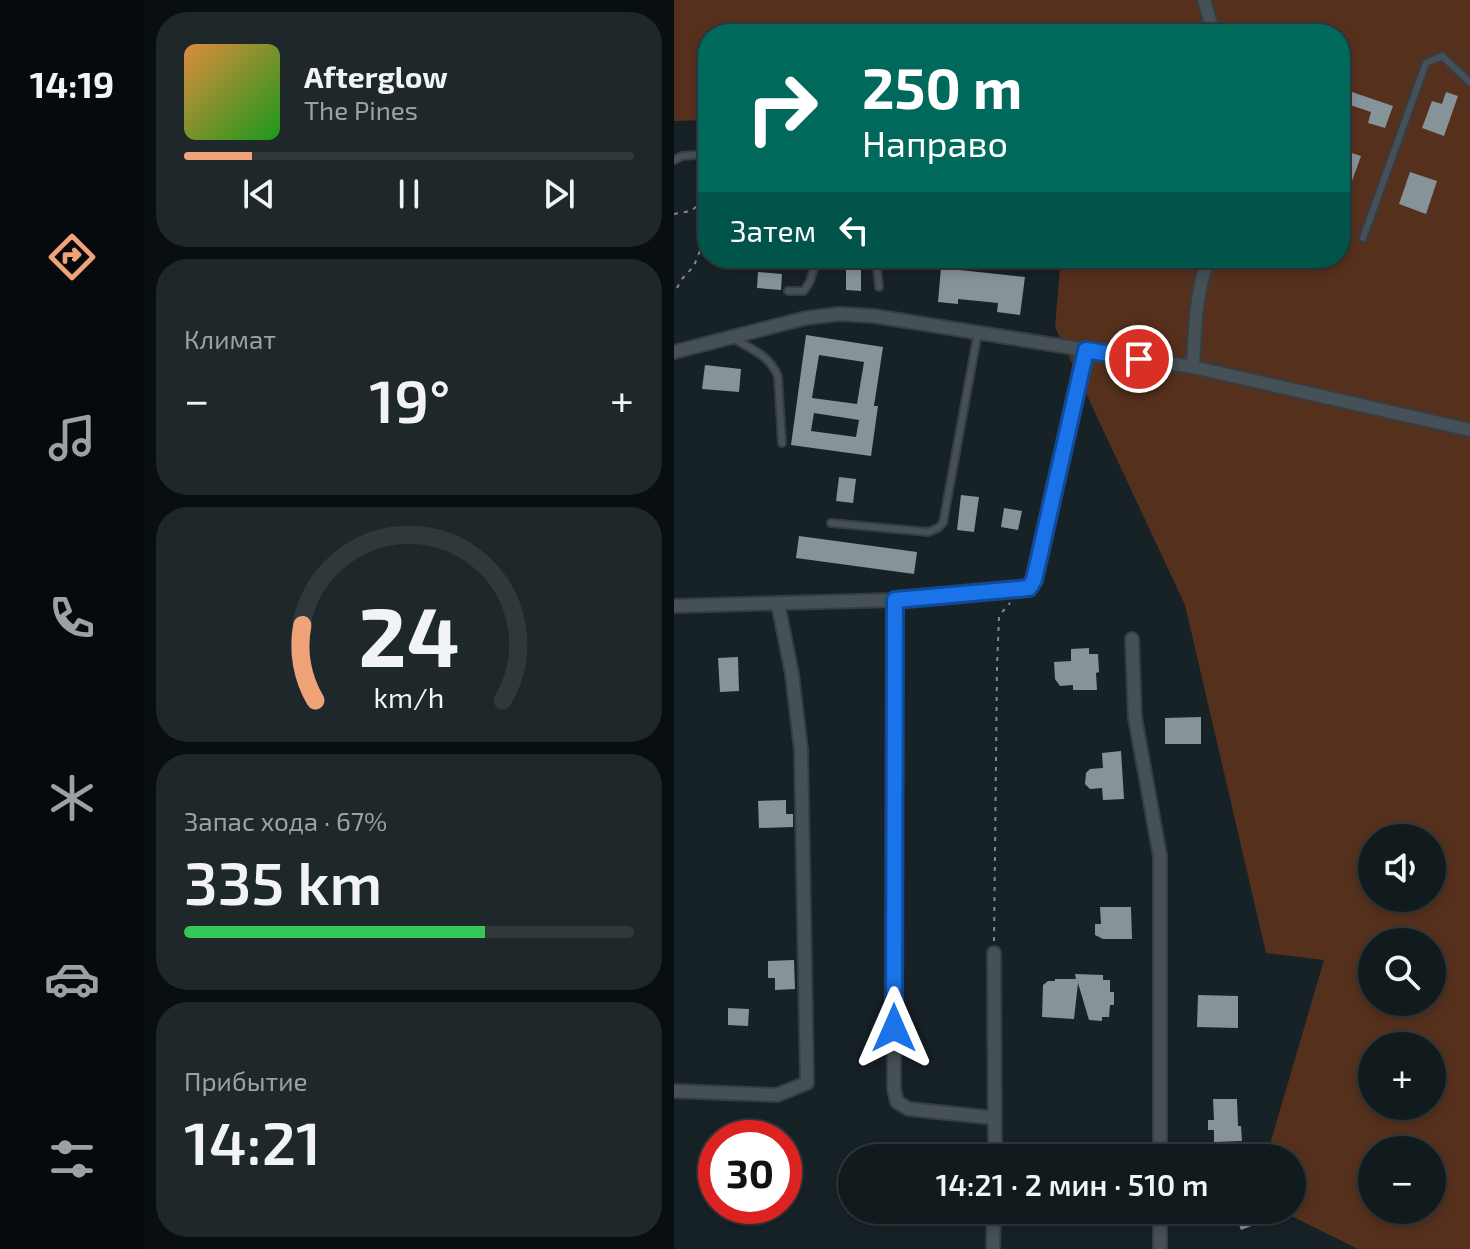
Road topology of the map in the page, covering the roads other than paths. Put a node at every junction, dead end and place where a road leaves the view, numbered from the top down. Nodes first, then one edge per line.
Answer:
1 (1204, 0) edge
2 (1211, 24) edge
3 (1470, 82) edge
4 (698, 155) edge
5 (674, 160) edge
6 (1363, 238) dead end
7 (814, 268) edge
8 (877, 268) edge
9 (1205, 268) edge
10 (879, 287) dead end
11 (788, 291) dead end
12 (978, 332) junction
13 (732, 338) junction
14 (1086, 350) junction
15 (674, 352) edge
16 (1193, 367) junction
17 (1470, 430) edge
18 (782, 443) dead end
19 (831, 523) dead end
20 (895, 600) junction
21 (778, 604) junction
22 (674, 606) edge
23 (1132, 639) dead end
24 (994, 953) road end
25 (674, 1091) edge
26 (995, 1118) junction
27 (995, 1144) edge
28 (1160, 1144) edge
29 (994, 1224) edge
30 (1160, 1224) edge
31 (993, 1249) edge
32 (1160, 1249) edge

1 - 2 street
3 - 6 lane
4 - 5 lane
7 - 11 lane
8 - 10 lane
9 - 16 street
12 - 13 street
12 - 14 street
12 - 19 lane
13 - 15 street
13 - 18 lane
14 - 16 street
14 - 20 street
16 - 17 street
20 - 21 street
20 - 26 street
21 - 22 street
21 - 25 street
23 - 28 street
24 - 26 street
26 - 27 street
29 - 31 street
30 - 32 street

